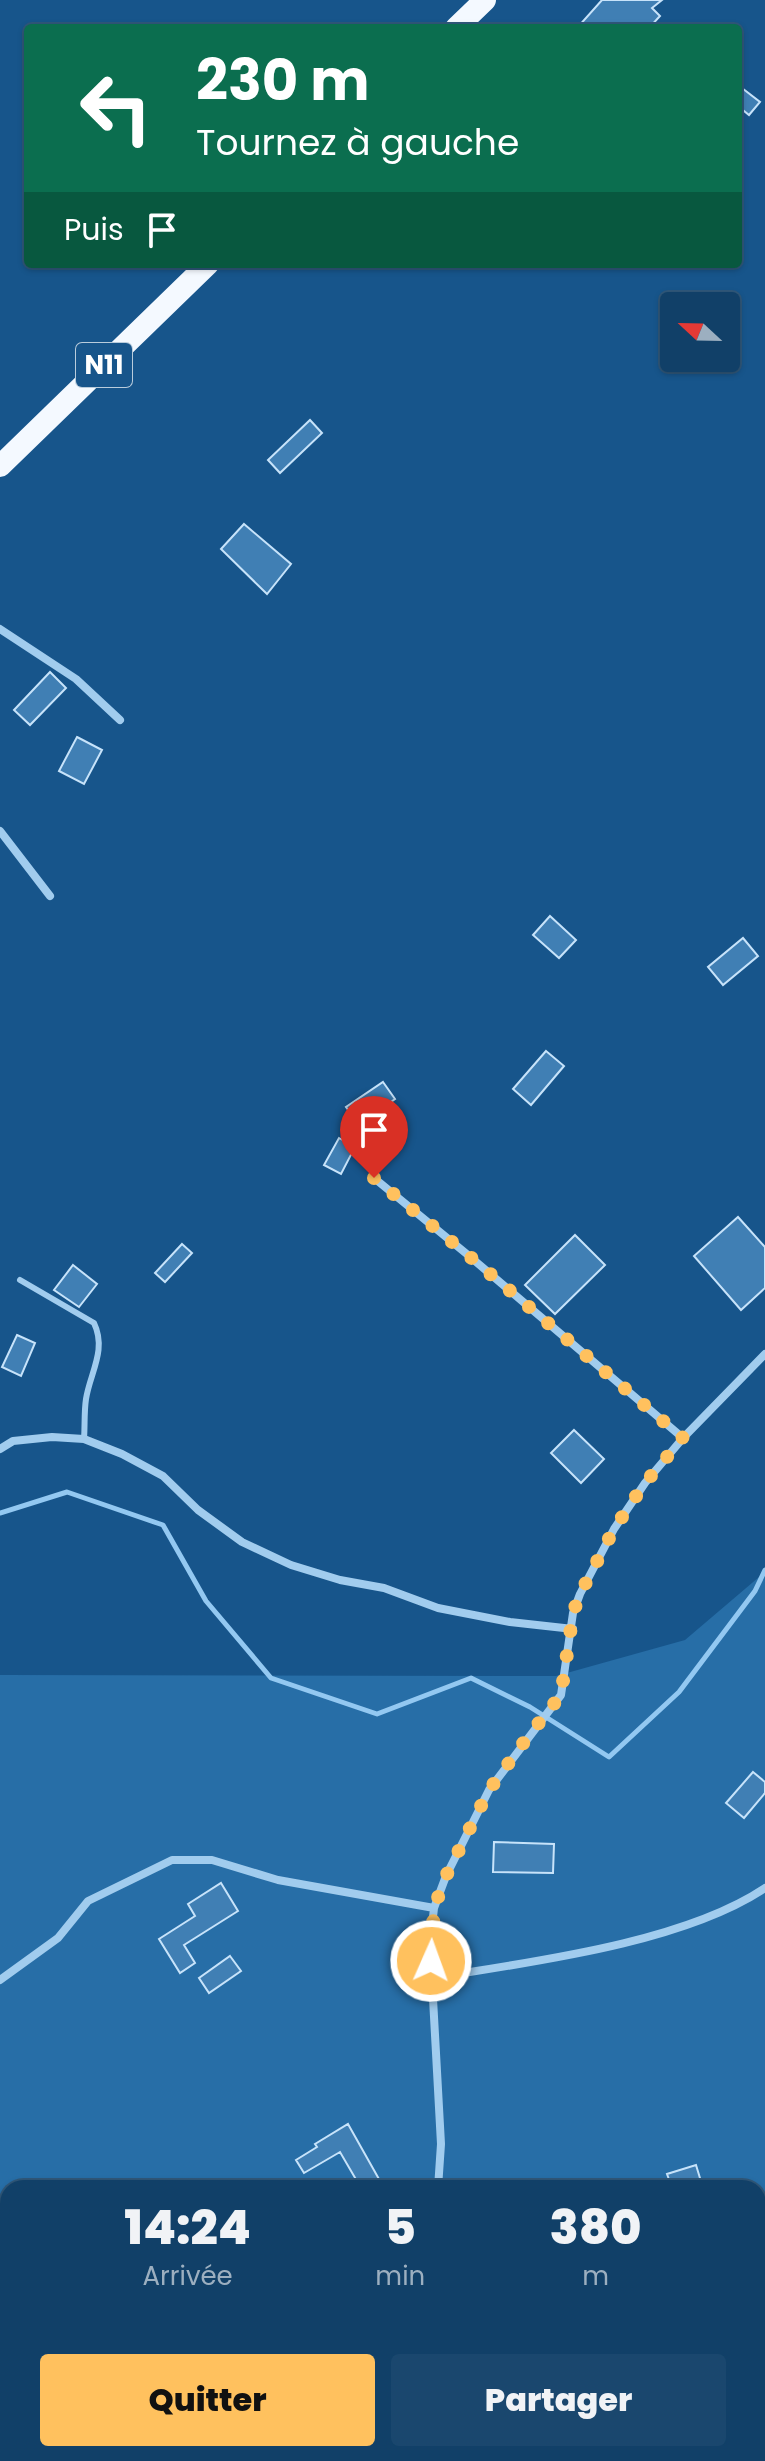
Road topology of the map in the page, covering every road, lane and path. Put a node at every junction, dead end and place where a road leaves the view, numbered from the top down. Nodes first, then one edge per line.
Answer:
1 (485, 0) edge
2 (460, 24) edge
3 (204, 268) edge
4 (0, 466) edge
5 (0, 629) edge
6 (120, 720) dead end
7 (0, 831) edge
8 (50, 896) dead end
9 (374, 1178) dead end
10 (20, 1280) dead end
11 (765, 1354) edge
12 (683, 1438) junction
13 (84, 1439) junction
14 (0, 1449) edge
15 (573, 1629) junction
16 (765, 1888) edge
17 (434, 1908) junction
18 (432, 1978) junction
19 (0, 1980) edge
20 (439, 2180) edge

1 - 2 highway
3 - 4 highway, N11
5 - 6 street
7 - 8 street
9 - 12 street
10 - 13 lane
11 - 12 street
12 - 15 street
13 - 14 street
13 - 15 street
15 - 17 street
16 - 18 street
17 - 18 street
17 - 19 street
18 - 20 street

